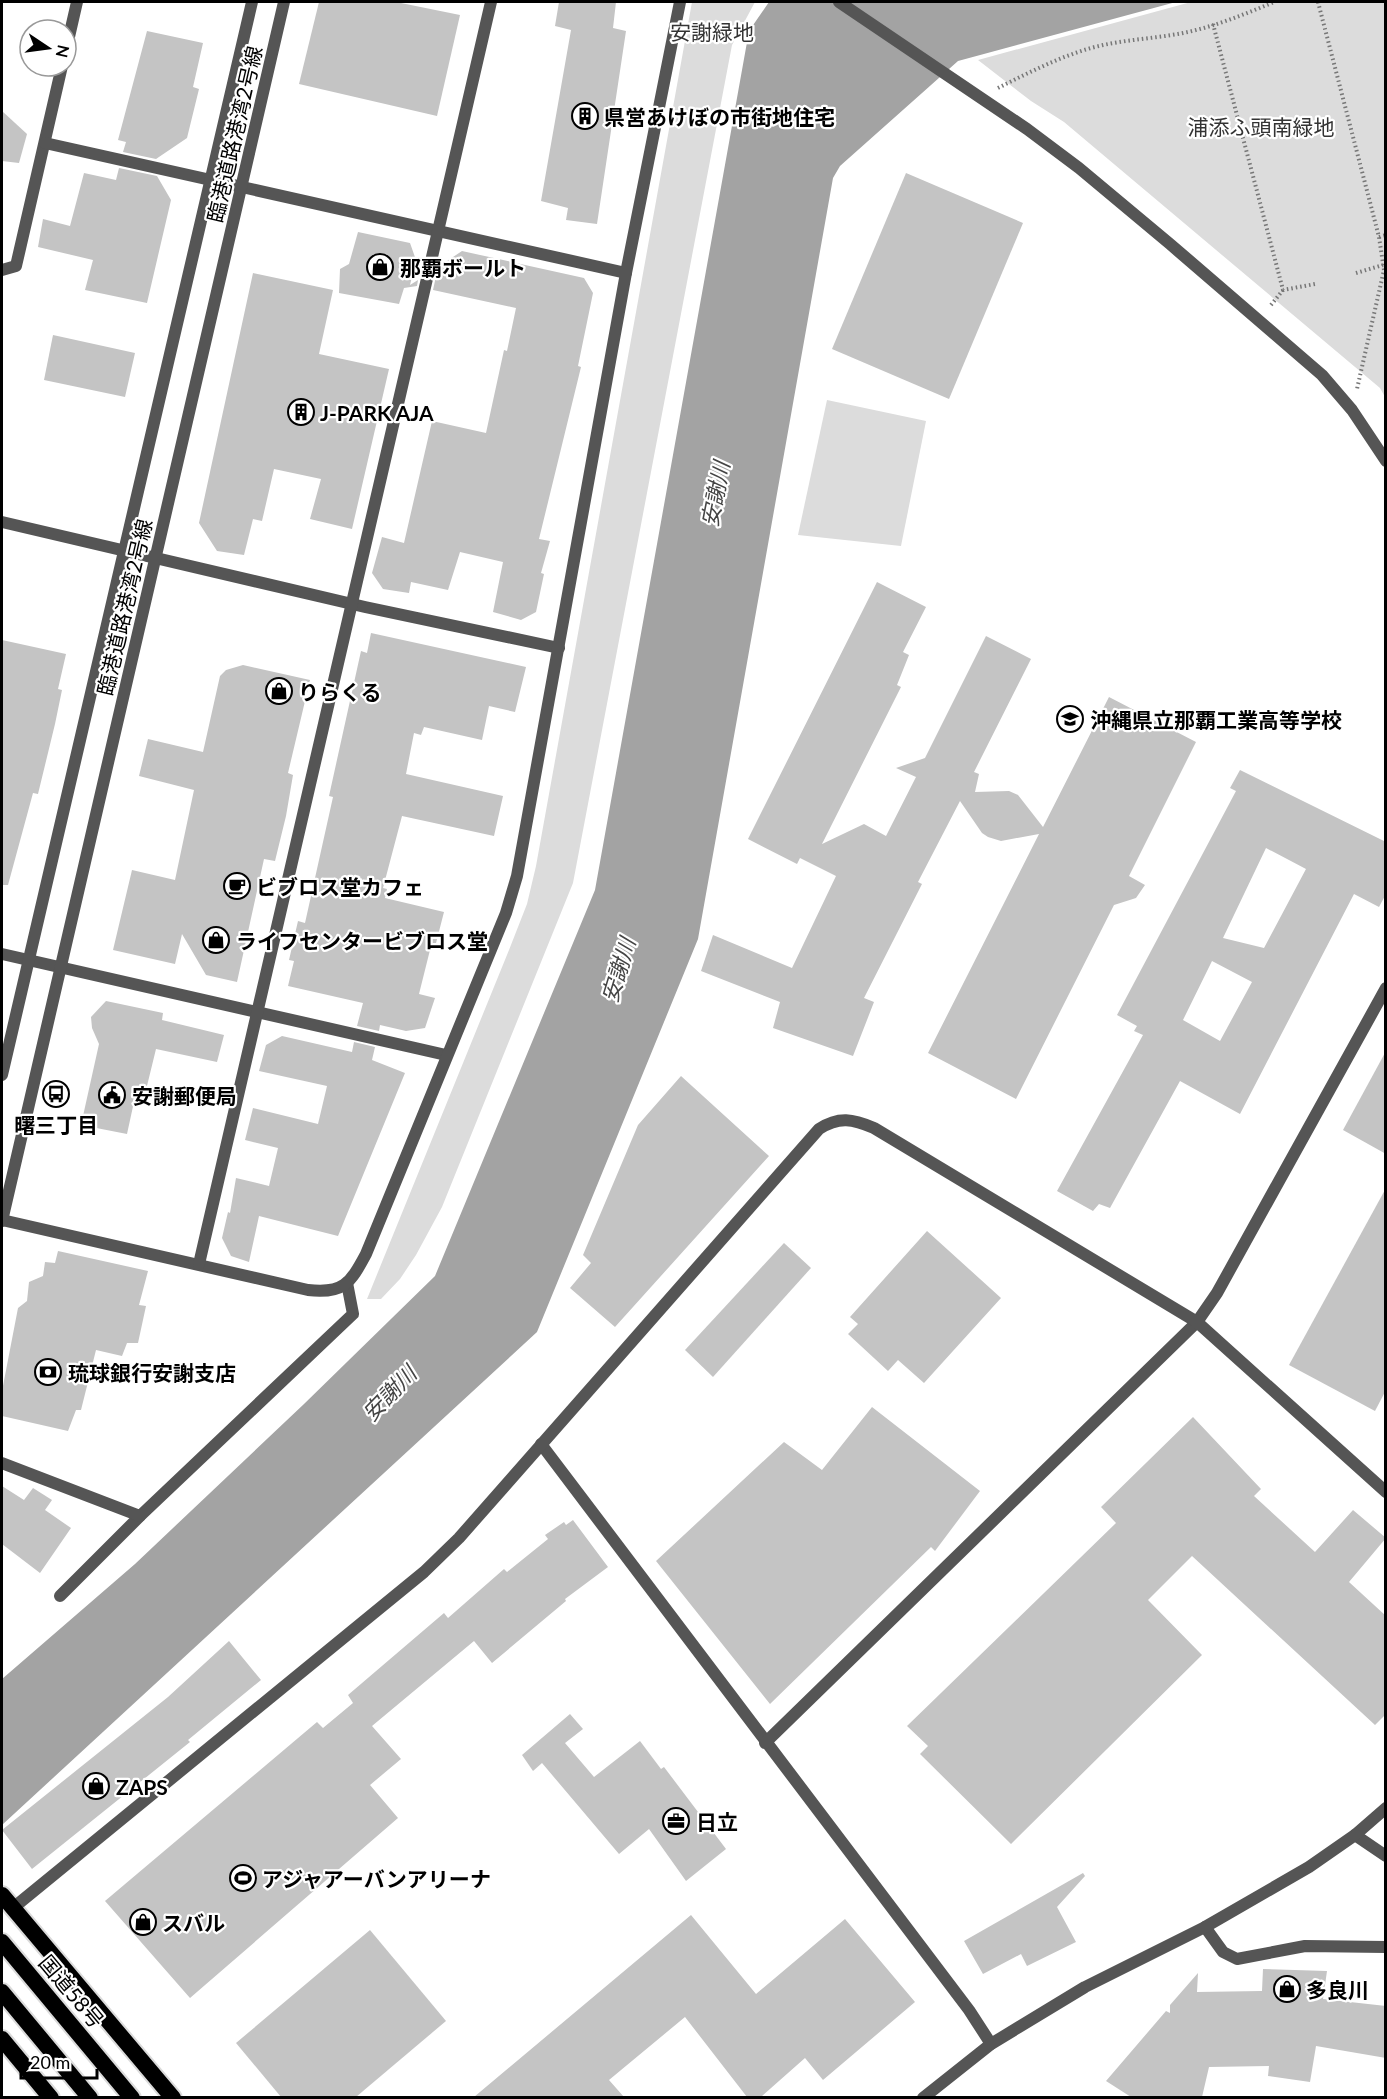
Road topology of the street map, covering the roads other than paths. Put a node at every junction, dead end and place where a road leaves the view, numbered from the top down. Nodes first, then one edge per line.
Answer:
1 (77, 2) edge
2 (252, 2) edge
3 (284, 2) edge
4 (491, 2) edge
5 (680, 2) edge
6 (839, 2) edge
7 (73, 18) edge
8 (59, 78) edge
9 (45, 142) junction
10 (211, 178) junction
11 (243, 185) junction
12 (438, 230) junction
13 (2, 270) edge
14 (626, 273) junction
15 (1386, 461) edge
16 (2, 522) edge
17 (123, 549) junction
18 (155, 556) junction
19 (352, 604) junction
20 (559, 648) junction
21 (2, 954) edge
22 (28, 960) junction
23 (60, 968) junction
24 (1386, 988) edge
25 (258, 1012) junction
26 (446, 1055) junction
27 (2, 1075) edge
28 (2, 1220) edge
29 (199, 1264) junction
30 (347, 1283) junction
31 (1197, 1322) junction
32 (541, 1444) junction
33 (2, 1463) edge
34 (1386, 1492) edge
35 (140, 1516) junction
36 (60, 1596) dead end
37 (765, 1743) junction
38 (1386, 1808) edge
39 (1355, 1835) junction
40 (1386, 1856) edge
41 (2, 1895) edge
42 (13, 1908) junction
43 (1205, 1927) junction
44 (2, 1942) edge
45 (1386, 1947) edge
46 (2, 1992) edge
47 (2, 2039) edge
48 (991, 2044) junction
49 (51, 2097) edge
50 (90, 2097) edge
51 (132, 2097) edge
52 (173, 2097) edge
53 (923, 2097) edge

1 - 7 street
2 - 10 street, 臨港道路港湾2号線
3 - 11 street, 臨港道路港湾2号線
4 - 12 street
5 - 14 street
6 - 15 street
8 - 9 street
9 - 10 street
9 - 13 street
10 - 11 street
10 - 17 street, 臨港道路港湾2号線
11 - 12 street
11 - 18 street, 臨港道路港湾2号線
12 - 14 street
12 - 19 street
14 - 20 street
16 - 17 street
17 - 18 street
17 - 22 street, 臨港道路港湾2号線
18 - 19 street
18 - 23 street, 臨港道路港湾2号線
19 - 20 street
19 - 25 street
20 - 26 street
21 - 22 street
22 - 23 street
22 - 27 street, 臨港道路港湾2号線
23 - 25 street
23 - 28 street, 臨港道路港湾2号線
24 - 31 street
25 - 26 street
25 - 29 street
26 - 30 street
28 - 29 street
29 - 30 street
30 - 35 street
31 - 32 street
31 - 34 street
31 - 37 street
32 - 37 street
32 - 42 street
33 - 35 street
35 - 36 street
37 - 48 street
38 - 39 street
39 - 40 street
39 - 43 street
41 - 42 highway
42 - 52 highway
43 - 45 street
43 - 48 street
44 - 51 highway, 国道58号
46 - 50 highway
47 - 49 highway
48 - 53 street

